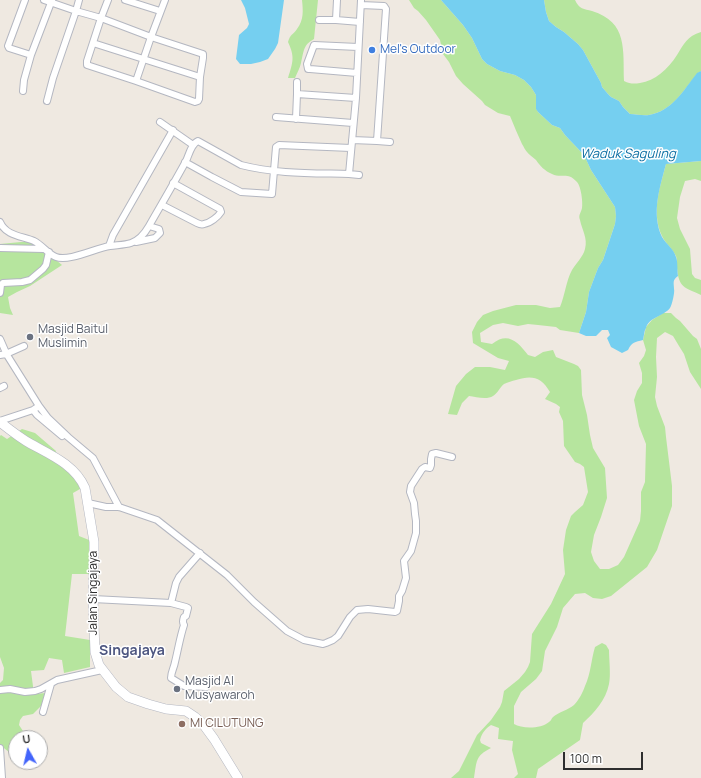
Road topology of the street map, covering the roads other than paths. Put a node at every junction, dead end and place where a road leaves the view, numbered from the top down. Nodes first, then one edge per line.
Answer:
1 (25, 0) edge
2 (44, 0) edge
3 (79, 0) edge
4 (108, 0) edge
5 (125, 0) edge
6 (165, 0) edge
7 (336, 0) edge
8 (52, 2) edge
9 (361, 2) edge
10 (76, 11) junction
11 (160, 12) junction
12 (101, 18) junction
13 (319, 20) dead end
14 (336, 20) junction
15 (360, 22) junction
16 (151, 37) junction
17 (93, 43) junction
18 (358, 47) junction
19 (31, 55) junction
20 (143, 59) junction
21 (357, 73) junction
22 (200, 77) junction
23 (136, 81) junction
24 (297, 82) dead end
25 (23, 91) dead end
26 (297, 94) junction
27 (356, 98) junction
28 (47, 101) dead end
29 (276, 117) dead end
30 (296, 119) junction
31 (160, 122) dead end
32 (353, 123) junction
33 (173, 130) junction
34 (352, 140) junction
35 (377, 140) junction
36 (390, 142) dead end
37 (193, 144) junction
38 (351, 148) junction
39 (185, 162) junction
40 (274, 171) junction
41 (349, 174) junction
42 (359, 175) dead end
43 (173, 183) junction
44 (272, 194) junction
45 (272, 202) dead end
46 (162, 205) junction
47 (0, 222) edge
48 (149, 226) junction
49 (131, 243) junction
50 (109, 246) junction
51 (0, 248) edge
52 (46, 251) junction
53 (0, 293) edge
54 (0, 339) edge
55 (24, 346) dead end
56 (3, 354) edge
57 (38, 406) junction
58 (33, 410) junction
59 (0, 422) edge
60 (64, 437) dead end
61 (452, 457) dead end
62 (88, 503) junction
63 (119, 507) junction
64 (200, 553) junction
65 (93, 599) junction
66 (171, 603) junction
67 (102, 670) junction
68 (51, 684) junction
69 (206, 687) dead end
70 (0, 690) edge
71 (43, 712) dead end
72 (0, 748) edge
73 (2, 778) edge
74 (238, 778) edge

1 - 19 street
2 - 8 street
3 - 10 street
4 - 12 street
5 - 11 street
6 - 11 street
7 - 14 street
8 - 10 street
8 - 19 street
9 - 15 street
9 - 35 street
10 - 12 street
10 - 28 street
11 - 16 street
12 - 16 street
12 - 17 street
13 - 14 street
14 - 15 street
15 - 18 street
16 - 20 street
16 - 22 street
17 - 20 street
17 - 23 street
18 - 21 street
18 - 21 street
19 - 25 street
20 - 22 street
20 - 23 street
21 - 27 street
22 - 23 street
24 - 26 street
26 - 27 street
26 - 30 street
27 - 32 street
29 - 30 street
30 - 32 street
31 - 33 street
32 - 34 street
33 - 37 street
33 - 50 street
34 - 35 street
34 - 38 street
35 - 36 street
37 - 39 street
37 - 40 street
38 - 40 street
38 - 41 street
39 - 43 street
39 - 44 street
40 - 41 street
40 - 44 street
41 - 42 street
43 - 46 street
43 - 46 street
44 - 45 street
46 - 48 street
47 - 52 street
48 - 49 street
48 - 49 street
49 - 50 street
50 - 52 street
51 - 52 street
52 - 53 street
54 - 56 street
55 - 56 street
56 - 57 street
57 - 58 street
57 - 63 street
58 - 59 street
58 - 60 street
59 - 62 street, Jalan Singajaya
61 - 64 street
62 - 63 street
62 - 65 street, Jalan Singajaya
63 - 64 street
64 - 66 street
65 - 66 street
65 - 67 street, Jalan Singajaya
66 - 69 street
67 - 68 street
67 - 74 street, Jalan Singajaya
68 - 70 street
68 - 71 street
72 - 73 street

